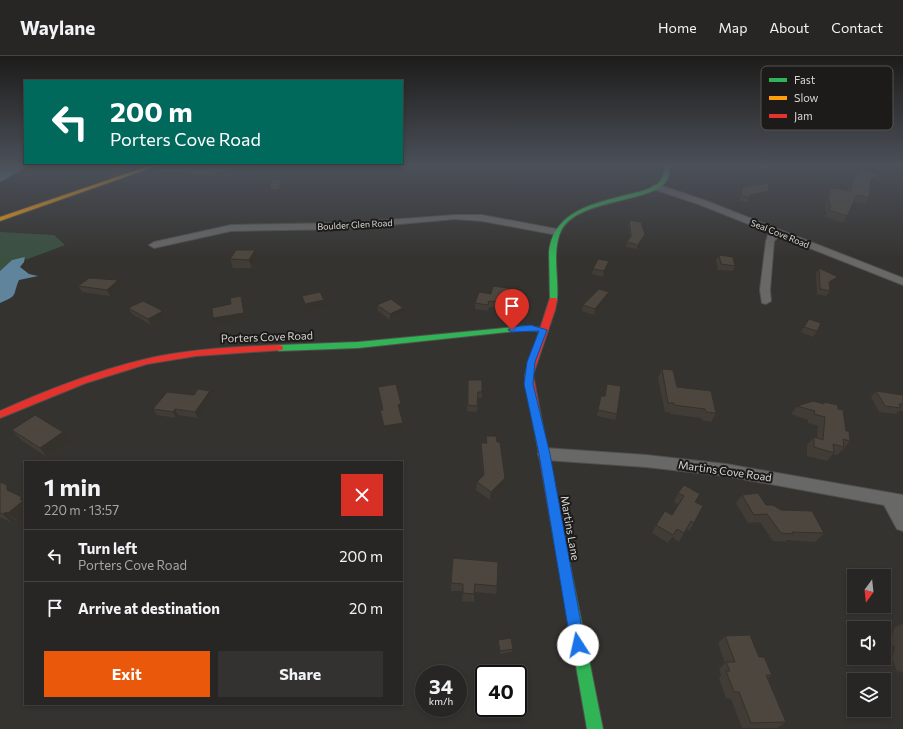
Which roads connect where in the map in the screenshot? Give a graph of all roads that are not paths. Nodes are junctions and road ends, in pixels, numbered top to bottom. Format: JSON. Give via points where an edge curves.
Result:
{"nodes":[{"id":1,"x":66,"y":196,"type":"edge"},
{"id":2,"x":628,"y":196,"type":"edge"},
{"id":3,"x":681,"y":196,"type":"edge"},
{"id":4,"x":0,"y":219,"type":"edge"},
{"id":5,"x":557,"y":232,"type":"junction"},
{"id":6,"x":777,"y":233,"type":"junction"},
{"id":7,"x":154,"y":244,"type":"dead end"},
{"id":8,"x":903,"y":282,"type":"edge"},
{"id":9,"x":766,"y":301,"type":"dead end"},
{"id":10,"x":544,"y":330,"type":"junction"},
{"id":11,"x":0,"y":415,"type":"edge"},
{"id":12,"x":545,"y":454,"type":"junction"},
{"id":13,"x":896,"y":500,"type":"edge"},
{"id":14,"x":903,"y":524,"type":"edge"},
{"id":15,"x":595,"y":729,"type":"edge"}],
"edges":[{"from":1,"to":4,"type":"street"},
{"from":2,"to":5,"type":"street","via":[[579,213],[564,223]]},
{"from":3,"to":6,"type":"street","name":"Seal Cove Road"},
{"from":5,"to":7,"type":"street","name":"Boulder Glen Road","via":[[482,218],[455,217],[346,226],[230,228]]},
{"from":5,"to":10,"type":"street","name":"Martins Lane","via":[[552,253],[554,296]]},
{"from":6,"to":8,"type":"street","name":"Seal Cove Road"},
{"from":6,"to":9,"type":"street","via":[[770,241]]},
{"from":10,"to":11,"type":"street","name":"Porters Cove Road","via":[[527,328],[354,346],[198,352],[128,367],[72,385]]},
{"from":10,"to":12,"type":"street","name":"Martins Lane","via":[[531,362],[528,379]]},
{"from":12,"to":13,"type":"street","name":"Martins Cove Road","via":[[719,469]]},
{"from":12,"to":15,"type":"street","name":"Martins Lane"},
{"from":13,"to":14,"type":"street"}]}
